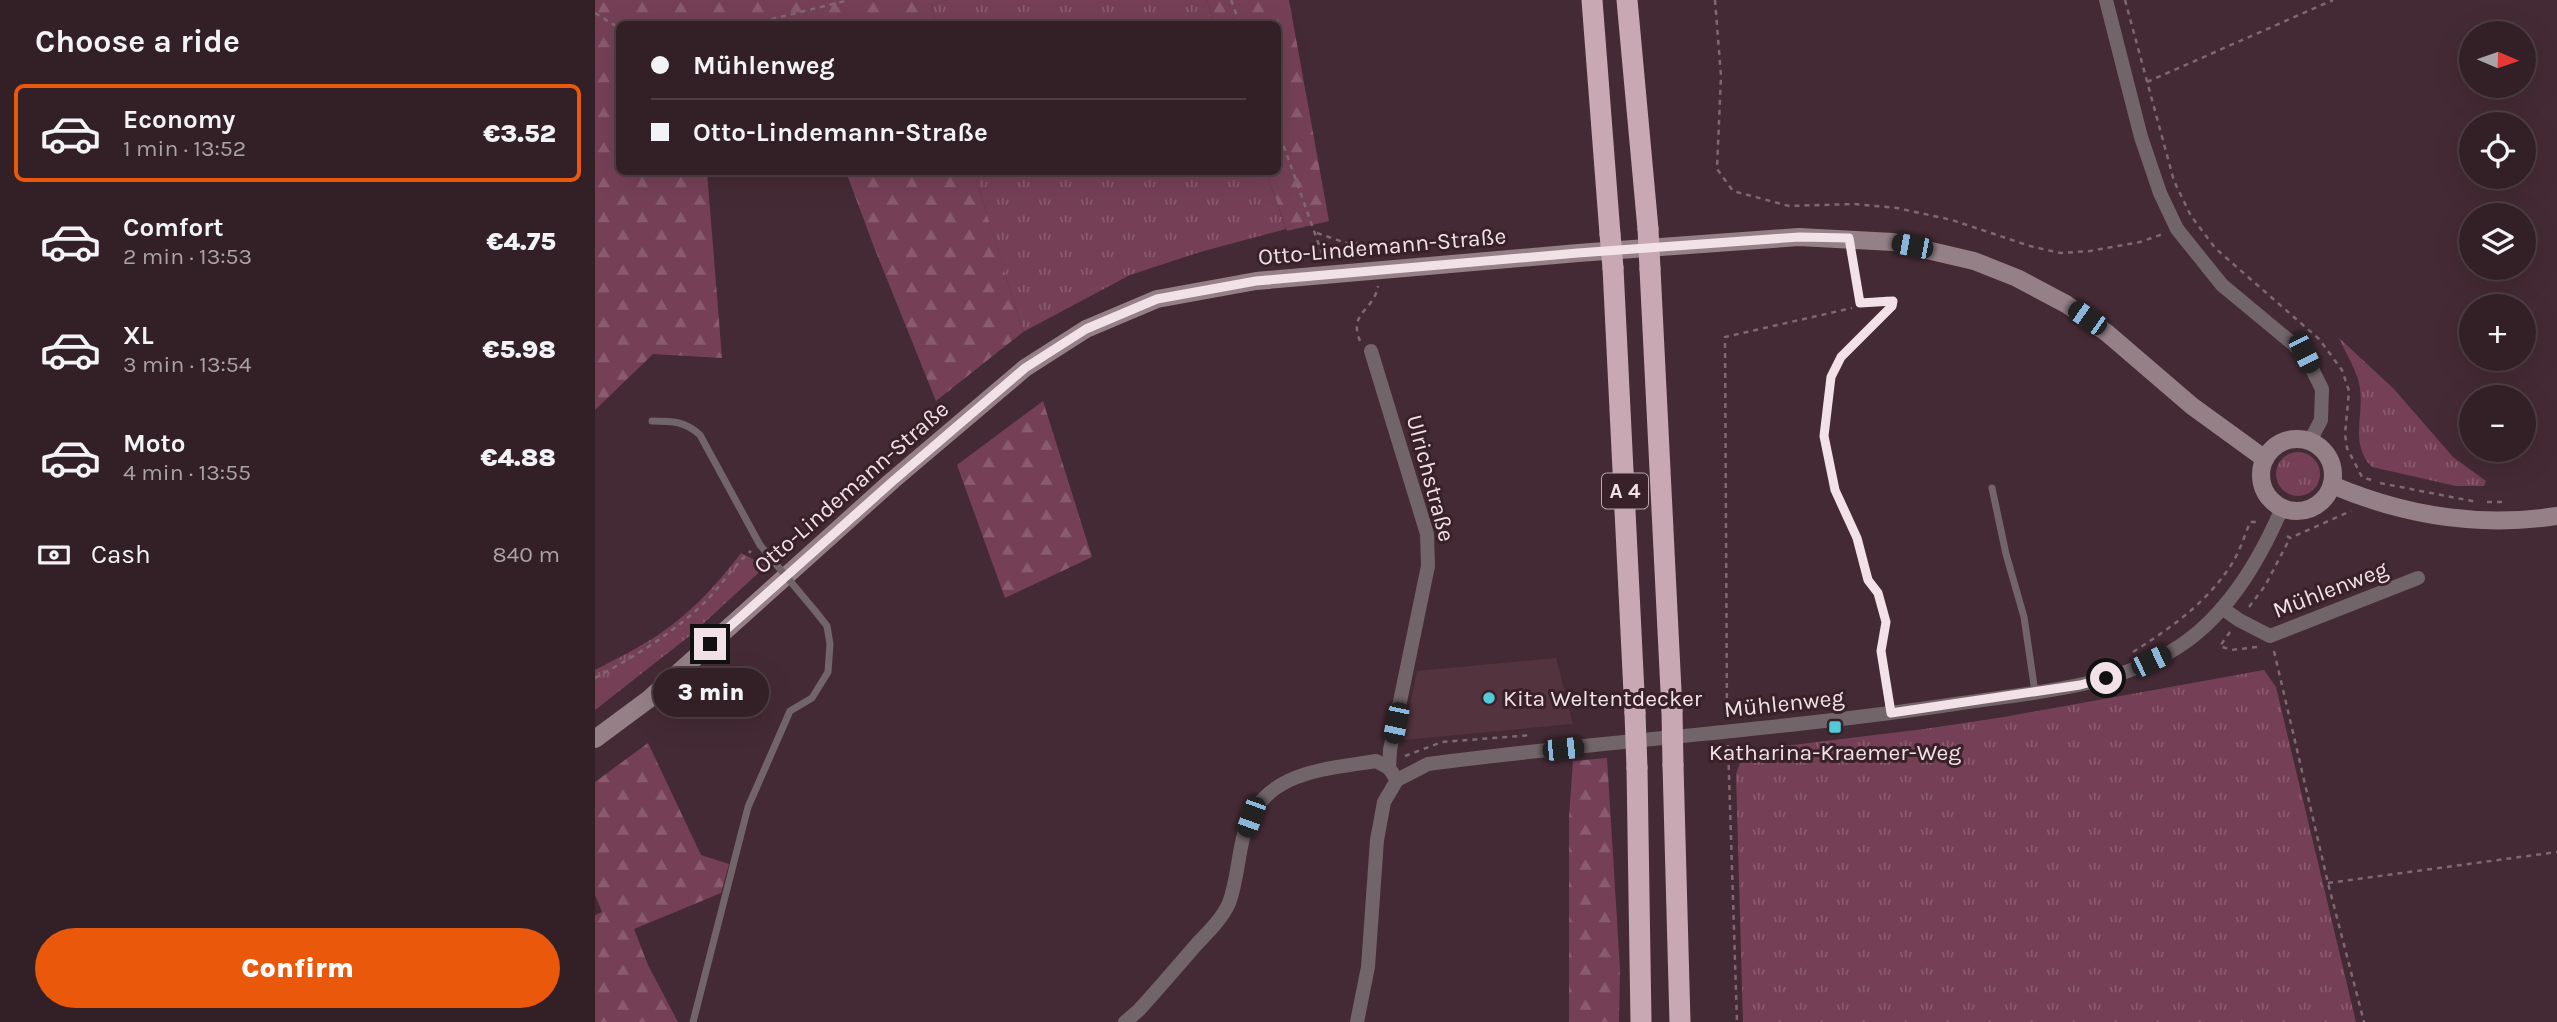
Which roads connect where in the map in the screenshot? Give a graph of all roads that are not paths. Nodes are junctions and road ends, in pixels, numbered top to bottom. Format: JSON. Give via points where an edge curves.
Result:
{"nodes":[{"id":1,"x":1592,"y":0,"type":"edge"},
{"id":2,"x":1627,"y":0,"type":"edge"},
{"id":3,"x":2106,"y":0,"type":"edge"},
{"id":4,"x":1849,"y":238,"type":"junction"},
{"id":5,"x":1371,"y":351,"type":"road end"},
{"id":6,"x":652,"y":421,"type":"dead end"},
{"id":7,"x":2310,"y":441,"type":"junction"},
{"id":8,"x":2265,"y":459,"type":"junction"},
{"id":9,"x":2332,"y":485,"type":"junction"},
{"id":10,"x":1992,"y":488,"type":"dead end"},
{"id":11,"x":2281,"y":508,"type":"junction"},
{"id":12,"x":2557,"y":516,"type":"edge"},
{"id":13,"x":2418,"y":578,"type":"dead end"},
{"id":14,"x":2222,"y":608,"type":"junction"},
{"id":15,"x":2035,"y":692,"type":"junction"},
{"id":16,"x":1891,"y":713,"type":"junction"},
{"id":17,"x":595,"y":739,"type":"edge"},
{"id":18,"x":1393,"y":774,"type":"junction"},
{"id":19,"x":692,"y":1022,"type":"edge"},
{"id":20,"x":1125,"y":1022,"type":"edge"},
{"id":21,"x":1357,"y":1022,"type":"edge"},
{"id":22,"x":1641,"y":1022,"type":"edge"},
{"id":23,"x":1680,"y":1022,"type":"edge"}],
"edges":[{"from":1,"to":22,"type":"highway","number":"A 4","bridge":true,"via":[[1613,268],[1635,713]]},
{"from":2,"to":23,"type":"highway","number":"A 4","bridge":true,"via":[[1648,229],[1672,711]]},
{"from":3,"to":7,"type":"street","via":[[2141,137],[2177,229],[2222,285],[2304,353],[2322,389],[2321,420]]},
{"from":4,"to":8,"type":"street","name":"Otto-Lindemann-Straße","via":[[1893,242],[1974,261],[2066,304],[2192,407]]},
{"from":4,"to":16,"type":"lane","via":[[1860,303],[1893,301],[1889,311],[1841,357],[1831,377],[1824,436],[1835,490],[1886,622],[1881,651]]},
{"from":4,"to":17,"type":"street","name":"Otto-Lindemann-Straße","via":[[1799,237],[1578,253],[1256,281],[1157,299],[1086,329],[1025,368],[649,699]]},
{"from":5,"to":18,"type":"street","name":"Ulrichstraße","via":[[1429,551],[1390,750]]},
{"from":6,"to":19,"type":"lane","bridge":true,"via":[[679,421],[700,435],[760,545],[827,626],[830,644],[828,672],[812,698],[790,711],[748,807]]},
{"from":7,"to":8,"type":"street","via":[[2280,443]]},
{"from":7,"to":9,"type":"street","via":[[2332,464]]},
{"from":8,"to":11,"type":"street","via":[[2261,481]]},
{"from":9,"to":11,"type":"street","via":[[2321,503],[2312,508]]},
{"from":9,"to":12,"type":"street","via":[[2400,509],[2477,522]]},
{"from":10,"to":15,"type":"lane","via":[[2024,617]]},
{"from":11,"to":14,"type":"street","name":"Mühlenweg","via":[[2257,557]]},
{"from":13,"to":14,"type":"street","name":"Mühlenweg","via":[[2270,636]]},
{"from":14,"to":15,"type":"street","name":"Mühlenweg","via":[[2171,652],[2132,670]]},
{"from":15,"to":16,"type":"street","name":"Mühlenweg"},
{"from":16,"to":18,"type":"street","name":"Mühlenweg","via":[[1428,764]]},
{"from":18,"to":20,"type":"street","via":[[1376,761],[1314,772],[1285,782],[1266,796],[1251,817],[1220,919]]},
{"from":18,"to":21,"type":"street","via":[[1377,840],[1368,967]]}]}
